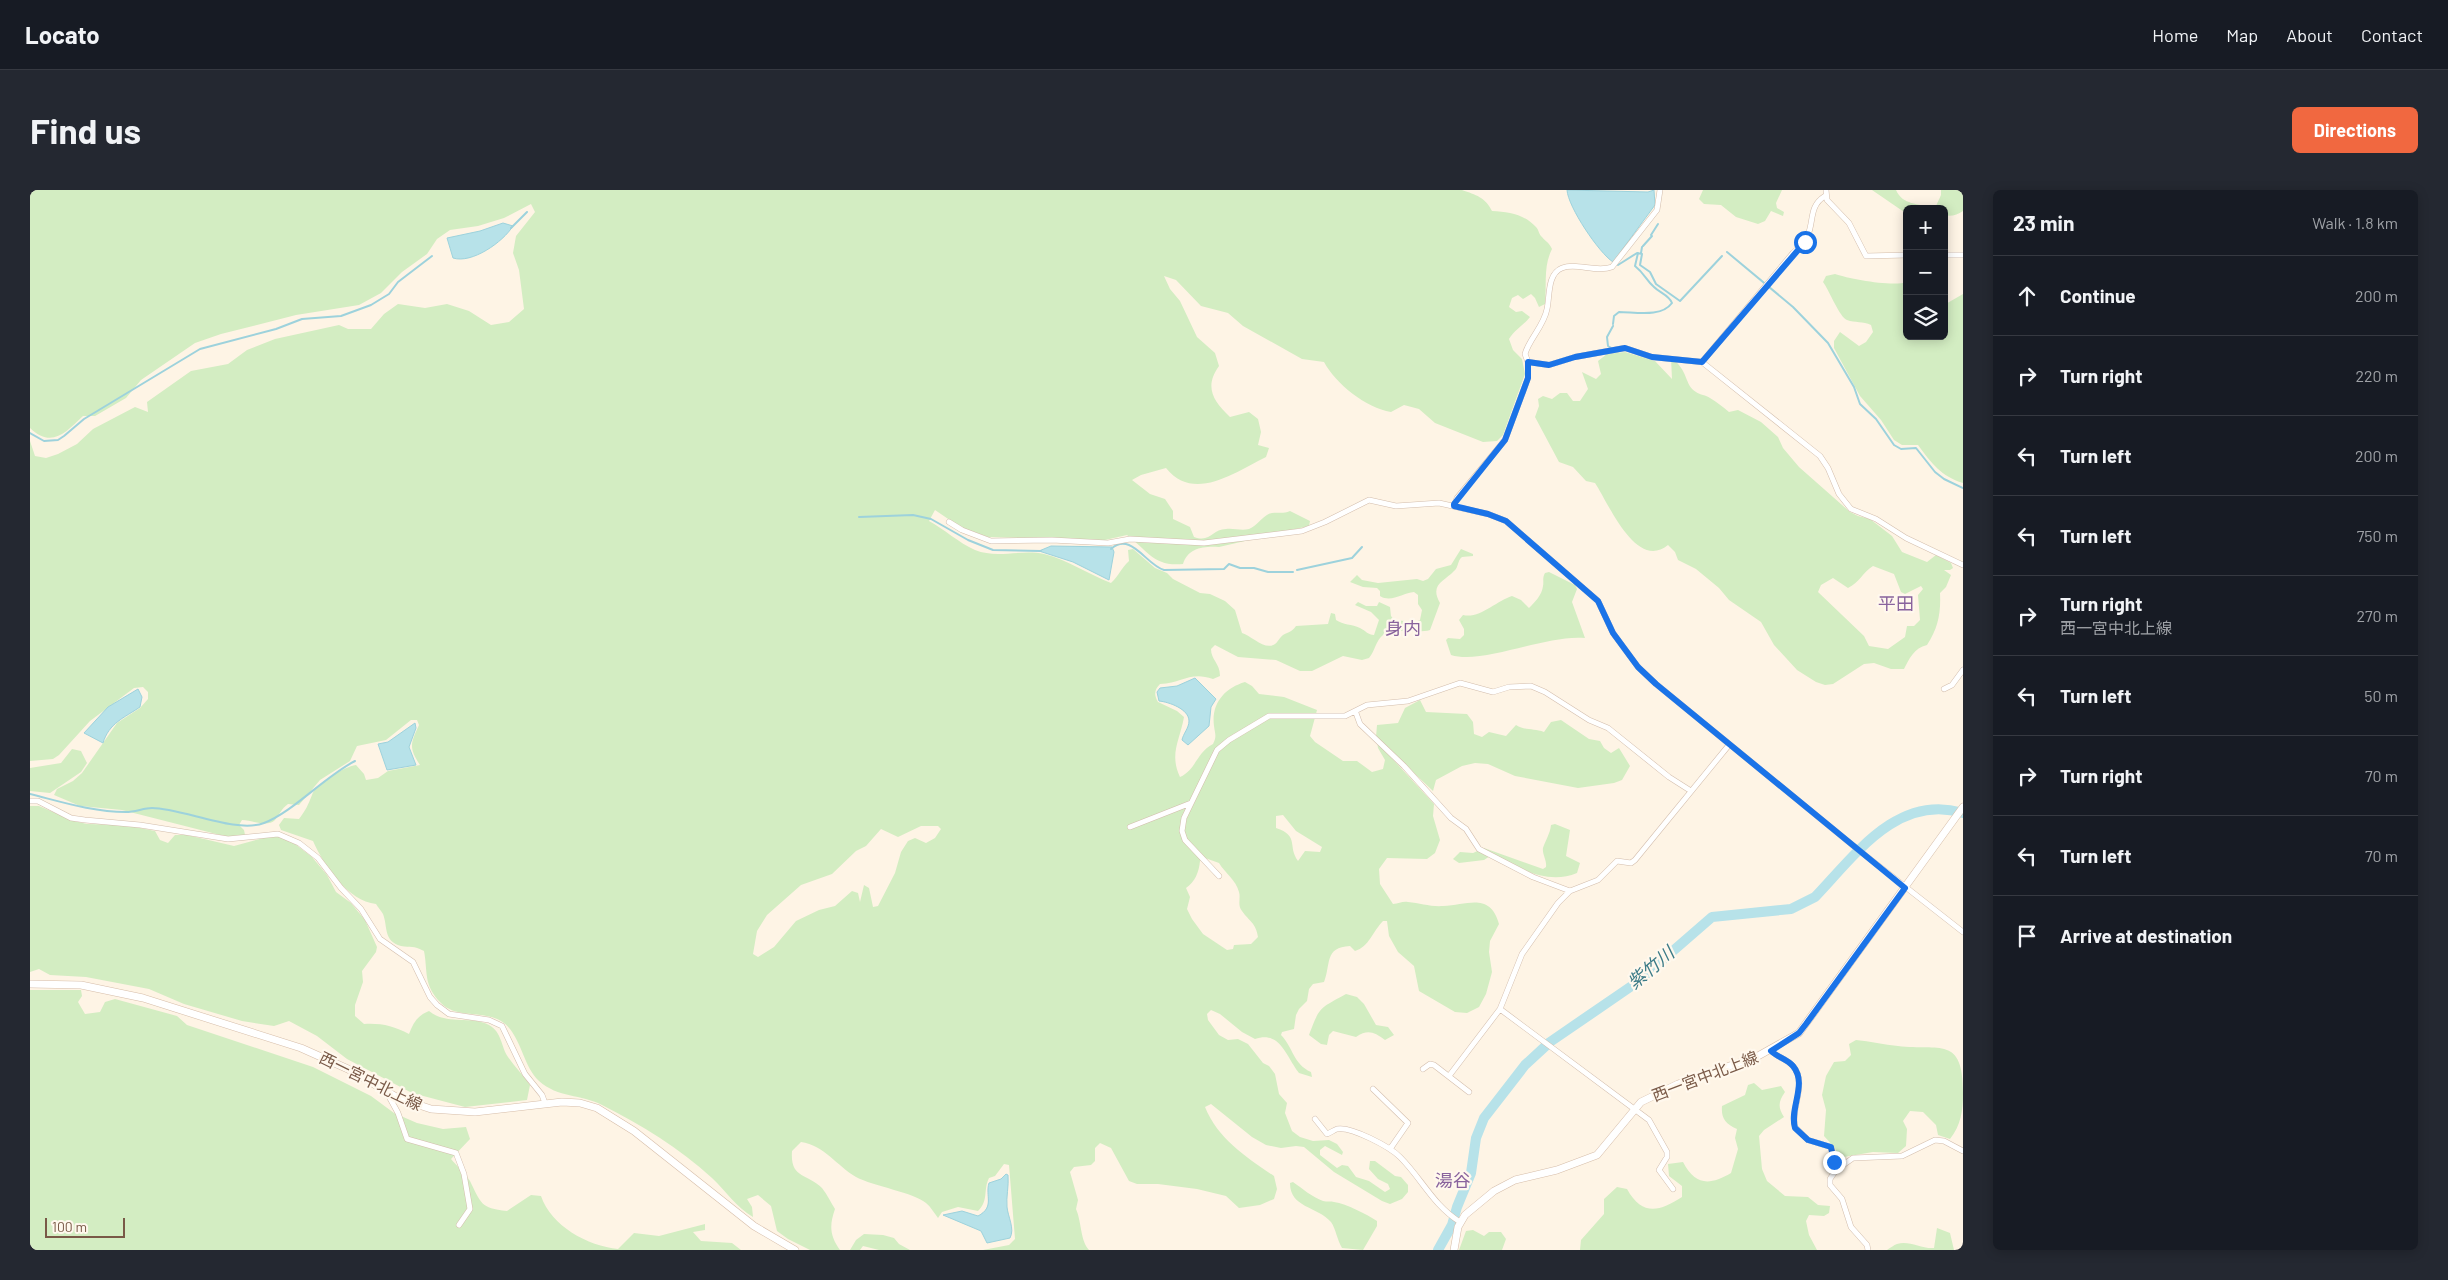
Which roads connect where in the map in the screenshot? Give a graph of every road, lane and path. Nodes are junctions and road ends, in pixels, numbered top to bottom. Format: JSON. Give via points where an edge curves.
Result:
{"nodes":[{"id":1,"x":1660,"y":190,"type":"edge"},
{"id":2,"x":1826,"y":190,"type":"edge"},
{"id":3,"x":1826,"y":196,"type":"junction"},
{"id":4,"x":1903,"y":255,"type":"edge"},
{"id":5,"x":1948,"y":255,"type":"edge"},
{"id":6,"x":1963,"y":255,"type":"edge"},
{"id":7,"x":1528,"y":362,"type":"junction"},
{"id":8,"x":1702,"y":362,"type":"junction"},
{"id":9,"x":1454,"y":506,"type":"junction"},
{"id":10,"x":948,"y":522,"type":"dead end"},
{"id":11,"x":1963,"y":565,"type":"edge"},
{"id":12,"x":1963,"y":670,"type":"edge"},
{"id":13,"x":1944,"y":689,"type":"dead end"},
{"id":14,"x":1356,"y":713,"type":"junction"},
{"id":15,"x":1729,"y":745,"type":"junction"},
{"id":16,"x":1691,"y":791,"type":"junction"},
{"id":17,"x":30,"y":801,"type":"edge"},
{"id":18,"x":1191,"y":803,"type":"junction"},
{"id":19,"x":1963,"y":808,"type":"edge"},
{"id":20,"x":1130,"y":827,"type":"dead end"},
{"id":21,"x":1219,"y":876,"type":"dead end"},
{"id":22,"x":1905,"y":888,"type":"junction"},
{"id":23,"x":1570,"y":891,"type":"junction"},
{"id":24,"x":1963,"y":932,"type":"edge"},
{"id":25,"x":30,"y":984,"type":"edge"},
{"id":26,"x":1500,"y":1009,"type":"junction"},
{"id":27,"x":1771,"y":1051,"type":"junction"},
{"id":28,"x":1423,"y":1069,"type":"dead end"},
{"id":29,"x":1449,"y":1076,"type":"junction"},
{"id":30,"x":386,"y":1090,"type":"junction"},
{"id":31,"x":1373,"y":1090,"type":"dead end"},
{"id":32,"x":1469,"y":1092,"type":"dead end"},
{"id":33,"x":545,"y":1103,"type":"junction"},
{"id":34,"x":1634,"y":1108,"type":"junction"},
{"id":35,"x":1315,"y":1119,"type":"dead end"},
{"id":36,"x":1390,"y":1149,"type":"junction"},
{"id":37,"x":1963,"y":1151,"type":"edge"},
{"id":38,"x":1836,"y":1170,"type":"junction"},
{"id":39,"x":1673,"y":1189,"type":"dead end"},
{"id":40,"x":1458,"y":1220,"type":"junction"},
{"id":41,"x":459,"y":1225,"type":"dead end"},
{"id":42,"x":795,"y":1250,"type":"edge"},
{"id":43,"x":1454,"y":1250,"type":"edge"},
{"id":44,"x":1868,"y":1250,"type":"edge"}],
"edges":[{"from":1,"to":7,"type":"street","via":[[1657,210],[1612,267],[1604,270],[1564,267],[1555,273],[1550,284],[1547,311],[1525,354]]},
{"from":2,"to":3,"type":"street"},
{"from":3,"to":4,"type":"street","via":[[1849,223],[1868,257]]},
{"from":3,"to":8,"type":"street","via":[[1813,210],[1809,234],[1801,247]]},
{"from":5,"to":6,"type":"street"},
{"from":7,"to":8,"type":"street","via":[[1549,365],[1625,348],[1652,357]]},
{"from":7,"to":9,"type":"street","via":[[1528,378],[1505,440],[1456,498]]},
{"from":8,"to":11,"type":"street","via":[[1820,456],[1838,494],[1851,510],[1876,519],[1906,538]]},
{"from":9,"to":10,"type":"street","via":[[1440,503],[1396,506],[1369,500],[1302,531],[1204,543],[1130,539],[1108,542],[991,541]]},
{"from":9,"to":15,"type":"street","via":[[1506,521],[1598,601],[1613,633],[1646,675]]},
{"from":12,"to":13,"type":"street","via":[[1952,685]]},
{"from":14,"to":16,"type":"street","via":[[1367,704],[1408,701],[1460,683],[1493,692],[1531,686],[1608,728]]},
{"from":14,"to":18,"type":"street","via":[[1318,718],[1276,715],[1261,719],[1217,750]]},
{"from":14,"to":23,"type":"street","via":[[1360,724],[1451,818],[1466,829],[1479,849],[1533,877]]},
{"from":15,"to":16,"type":"street"},
{"from":15,"to":22,"type":"street"},
{"from":16,"to":23,"type":"street","via":[[1635,860],[1617,861],[1591,884]]},
{"from":17,"to":33,"type":"street","via":[[38,801],[71,818],[228,839],[278,834],[299,843],[318,858],[361,909],[380,939],[412,962],[437,1005],[449,1014],[488,1020],[502,1026],[525,1074]]},
{"from":18,"to":20,"type":"street"},
{"from":18,"to":21,"type":"street","via":[[1182,826],[1185,840]]},
{"from":19,"to":22,"type":"main road","name":"西一宮中北上線"},
{"from":22,"to":24,"type":"street"},
{"from":22,"to":27,"type":"main road","name":"西一宮中北上線","via":[[1799,1033]]},
{"from":23,"to":26,"type":"street","via":[[1522,954]]},
{"from":25,"to":30,"type":"main road","name":"西一宮中北上線","via":[[81,985],[143,998],[300,1048]]},
{"from":26,"to":29,"type":"street"},
{"from":26,"to":34,"type":"street"},
{"from":27,"to":34,"type":"main road","name":"西一宮中北上線","via":[[1678,1084]]},
{"from":27,"to":38,"type":"street","via":[[1790,1062],[1798,1076],[1795,1128],[1808,1140],[1831,1147]]},
{"from":28,"to":29,"type":"street","via":[[1434,1065]]},
{"from":29,"to":32,"type":"street"},
{"from":30,"to":33,"type":"main road","name":"西一宮中北上線","via":[[414,1104],[453,1112],[492,1111]]},
{"from":30,"to":41,"type":"street","via":[[407,1139],[456,1153],[464,1174],[470,1209]]},
{"from":31,"to":36,"type":"street","via":[[1408,1122]]},
{"from":33,"to":42,"type":"main road","name":"西一宮中北上線","via":[[580,1103],[614,1117],[754,1226]]},
{"from":34,"to":39,"type":"street","via":[[1654,1127],[1667,1152],[1659,1170]]},
{"from":34,"to":40,"type":"main road","name":"西一宮中北上線","via":[[1597,1154],[1584,1161],[1504,1185]]},
{"from":35,"to":36,"type":"street","via":[[1327,1134],[1340,1129]]},
{"from":36,"to":40,"type":"street","via":[[1401,1158],[1432,1199]]},
{"from":37,"to":38,"type":"street","via":[[1935,1140],[1902,1156],[1853,1158]]},
{"from":38,"to":44,"type":"street","via":[[1830,1185],[1842,1199],[1854,1234],[1867,1245]]},
{"from":40,"to":43,"type":"main road","name":"西一宮中北上線"}]}
